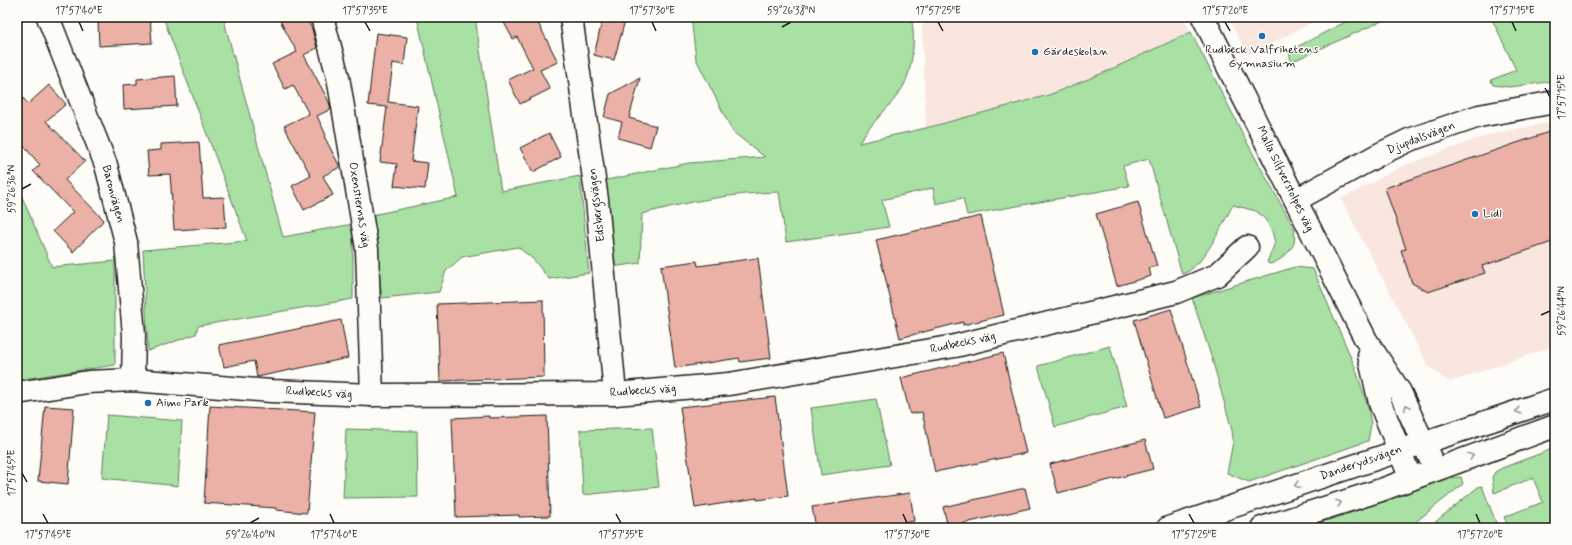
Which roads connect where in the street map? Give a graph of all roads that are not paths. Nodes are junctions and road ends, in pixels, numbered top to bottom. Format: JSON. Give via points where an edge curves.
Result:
{"nodes":[{"id":1,"x":48,"y":17,"type":"edge"},
{"id":2,"x":322,"y":17,"type":"edge"},
{"id":3,"x":571,"y":17,"type":"edge"},
{"id":4,"x":1203,"y":17,"type":"edge"},
{"id":5,"x":1555,"y":102,"type":"edge"},
{"id":6,"x":1296,"y":200,"type":"junction"},
{"id":7,"x":1247,"y":247,"type":"dead end"},
{"id":8,"x":1366,"y":340,"type":"junction"},
{"id":9,"x":134,"y":380,"type":"junction"},
{"id":10,"x":17,"y":394,"type":"edge"},
{"id":11,"x":615,"y":394,"type":"junction"},
{"id":12,"x":372,"y":395,"type":"junction"},
{"id":13,"x":1555,"y":399,"type":"edge"},
{"id":14,"x":1555,"y":426,"type":"edge"},
{"id":15,"x":1423,"y":442,"type":"junction"},
{"id":16,"x":1400,"y":450,"type":"junction"},
{"id":17,"x":1435,"y":469,"type":"junction"},
{"id":18,"x":1411,"y":479,"type":"junction"},
{"id":19,"x":1168,"y":528,"type":"edge"},
{"id":20,"x":1262,"y":528,"type":"edge"}],
"edges":[{"from":1,"to":9,"type":"street","name":"Baronvägen","via":[[106,165],[126,242],[134,335]]},
{"from":2,"to":12,"type":"street","name":"Oxenstiernas väg","via":[[338,77],[367,249]]},
{"from":3,"to":11,"type":"street","name":"Edsbergsvägen","via":[[597,200]]},
{"from":4,"to":6,"type":"street","name":"Malla Silfverstolpes väg"},
{"from":5,"to":6,"type":"street","name":"Djupdalsvägen","via":[[1479,116],[1409,140]]},
{"from":6,"to":8,"type":"street","name":"Malla Silfverstolpes väg"},
{"from":7,"to":11,"type":"street","name":"Rudbecks väg","via":[[1217,275],[1176,292],[956,346],[729,384]]},
{"from":15,"to":8,"type":"street","name":"Malla Silfverstolpes väg","one_way":true,"via":[[1400,392]]},
{"from":8,"to":16,"type":"street","name":"Malla Silfverstolpes väg","via":[[1380,403]]},
{"from":9,"to":10,"type":"street","name":"Rudbecks väg","via":[[88,382]]},
{"from":9,"to":12,"type":"street","name":"Rudbecks väg"},
{"from":11,"to":12,"type":"street","name":"Rudbecks väg"},
{"from":13,"to":15,"type":"street","name":"Danderydsvägen","one_way":true},
{"from":17,"to":14,"type":"street","one_way":true},
{"from":15,"to":16,"type":"street","name":"Danderydsvägen"},
{"from":15,"to":17,"type":"street","name":"Malla Silfverstolpes väg"},
{"from":16,"to":18,"type":"street","name":"Malla Silfverstolpes väg"},
{"from":16,"to":19,"type":"street","name":"Danderydsvägen","one_way":true},
{"from":17,"to":18,"type":"street"},
{"from":20,"to":18,"type":"street","one_way":true}]}
